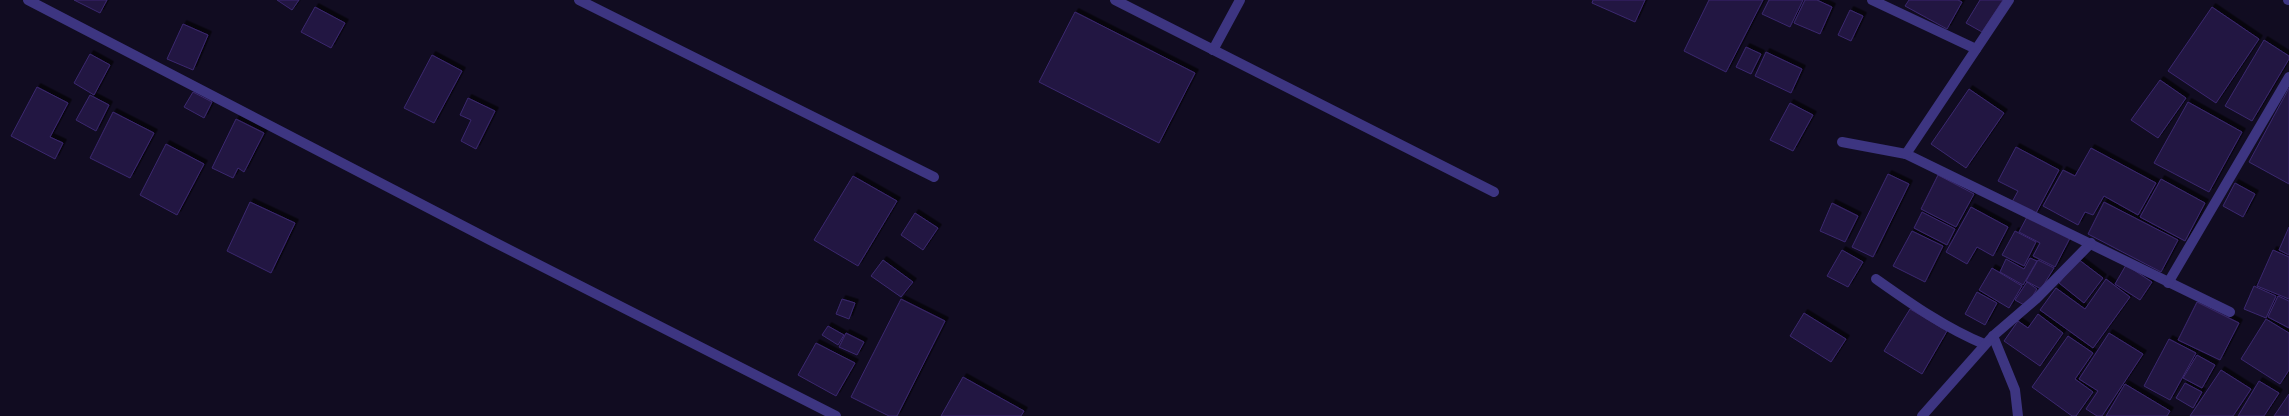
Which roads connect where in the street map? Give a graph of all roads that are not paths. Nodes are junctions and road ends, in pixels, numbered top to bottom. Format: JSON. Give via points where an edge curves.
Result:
{"nodes":[{"id":1,"x":28,"y":0,"type":"edge"},
{"id":2,"x":578,"y":0,"type":"edge"},
{"id":3,"x":1115,"y":0,"type":"edge"},
{"id":4,"x":1240,"y":0,"type":"edge"},
{"id":5,"x":1872,"y":0,"type":"edge"},
{"id":6,"x":2009,"y":0,"type":"edge"},
{"id":7,"x":1976,"y":49,"type":"junction"},
{"id":8,"x":1213,"y":50,"type":"junction"},
{"id":9,"x":2289,"y":77,"type":"edge"},
{"id":10,"x":1842,"y":142,"type":"dead end"},
{"id":11,"x":1906,"y":154,"type":"junction"},
{"id":12,"x":934,"y":177,"type":"dead end"},
{"id":13,"x":1494,"y":192,"type":"dead end"},
{"id":14,"x":2091,"y":243,"type":"junction"},
{"id":15,"x":1876,"y":279,"type":"dead end"},
{"id":16,"x":2168,"y":283,"type":"junction"},
{"id":17,"x":2230,"y":312,"type":"dead end"},
{"id":18,"x":1993,"y":336,"type":"junction"},
{"id":19,"x":1984,"y":344,"type":"junction"},
{"id":20,"x":836,"y":416,"type":"edge"},
{"id":21,"x":1922,"y":416,"type":"edge"},
{"id":22,"x":2018,"y":416,"type":"edge"}],
"edges":[{"from":1,"to":20,"type":"street"},
{"from":2,"to":12,"type":"street"},
{"from":3,"to":8,"type":"street"},
{"from":4,"to":8,"type":"street"},
{"from":5,"to":7,"type":"street"},
{"from":6,"to":7,"type":"street"},
{"from":7,"to":11,"type":"street"},
{"from":8,"to":13,"type":"street"},
{"from":9,"to":16,"type":"street"},
{"from":10,"to":11,"type":"street"},
{"from":11,"to":14,"type":"street"},
{"from":14,"to":16,"type":"street"},
{"from":14,"to":18,"type":"street","via":[[2036,299]]},
{"from":15,"to":19,"type":"street","via":[[1917,308]]},
{"from":16,"to":17,"type":"street"},
{"from":18,"to":19,"type":"street"},
{"from":18,"to":22,"type":"street","via":[[2016,390]]},
{"from":19,"to":21,"type":"street"}]}
